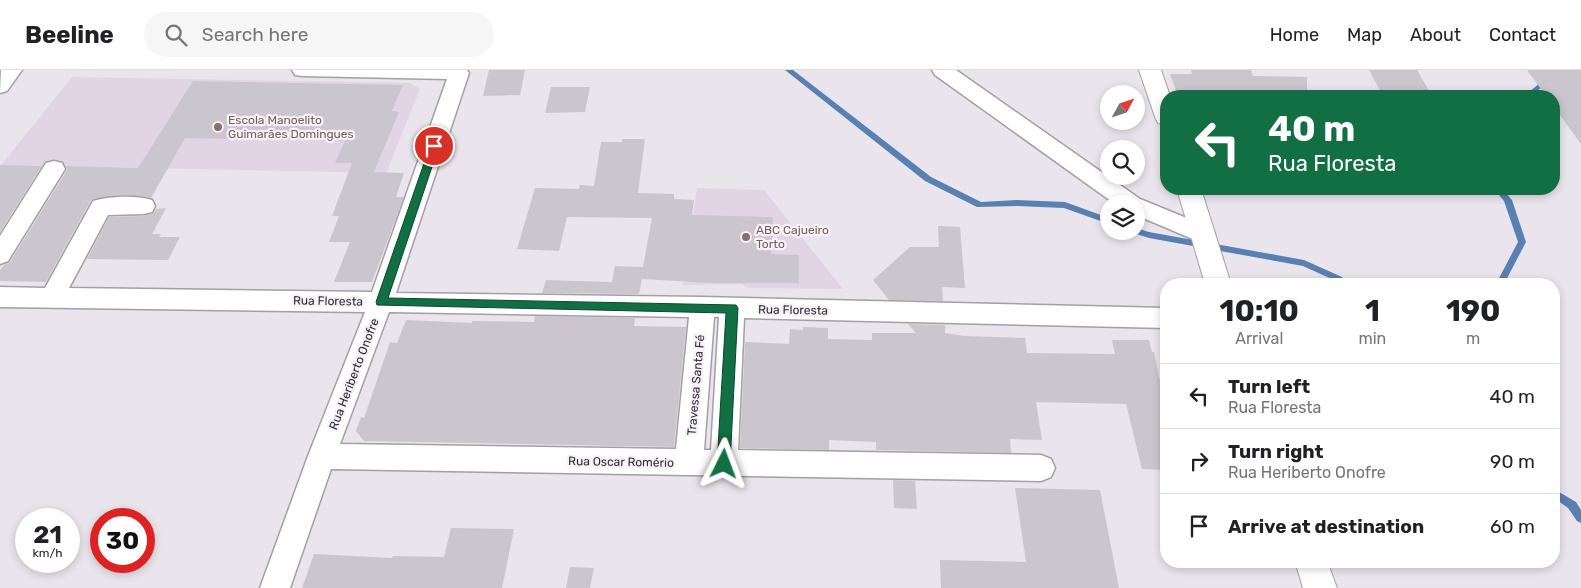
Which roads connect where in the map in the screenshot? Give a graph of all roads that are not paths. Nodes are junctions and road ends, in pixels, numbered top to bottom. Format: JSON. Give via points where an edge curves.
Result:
{"nodes":[{"id":1,"x":12,"y":70,"type":"edge"},
{"id":2,"x":302,"y":70,"type":"edge"},
{"id":3,"x":942,"y":70,"type":"edge"},
{"id":4,"x":1150,"y":70,"type":"edge"},
{"id":5,"x":0,"y":86,"type":"edge"},
{"id":6,"x":1160,"y":99,"type":"edge"},
{"id":7,"x":54,"y":169,"type":"dead end"},
{"id":8,"x":1119,"y":195,"type":"edge"},
{"id":9,"x":1191,"y":195,"type":"edge"},
{"id":10,"x":144,"y":206,"type":"dead end"},
{"id":11,"x":1145,"y":211,"type":"edge"},
{"id":12,"x":1205,"y":243,"type":"junction"},
{"id":13,"x":0,"y":255,"type":"edge"},
{"id":14,"x":1216,"y":278,"type":"edge"},
{"id":15,"x":53,"y":296,"type":"junction"},
{"id":16,"x":0,"y":297,"type":"edge"},
{"id":17,"x":381,"y":302,"type":"junction"},
{"id":18,"x":702,"y":307,"type":"junction"},
{"id":19,"x":732,"y":308,"type":"junction"},
{"id":20,"x":1160,"y":318,"type":"edge"},
{"id":21,"x":322,"y":456,"type":"junction"},
{"id":22,"x":689,"y":463,"type":"junction"},
{"id":23,"x":724,"y":464,"type":"junction"},
{"id":24,"x":1041,"y":468,"type":"dead end"},
{"id":25,"x":1313,"y":568,"type":"edge"},
{"id":26,"x":275,"y":588,"type":"edge"},
{"id":27,"x":1320,"y":588,"type":"edge"}],
"edges":[{"from":1,"to":5,"type":"street"},
{"from":2,"to":17,"type":"street","name":"Rua Heriberto Onofre","via":[[459,73]]},
{"from":3,"to":8,"type":"street"},
{"from":4,"to":6,"type":"street"},
{"from":7,"to":13,"type":"street"},
{"from":9,"to":12,"type":"street"},
{"from":10,"to":15,"type":"street","via":[[101,207]]},
{"from":11,"to":12,"type":"street"},
{"from":12,"to":14,"type":"street"},
{"from":15,"to":16,"type":"street","name":"Rua Floresta"},
{"from":15,"to":17,"type":"street","name":"Rua Floresta"},
{"from":17,"to":18,"type":"street","name":"Rua Floresta"},
{"from":17,"to":21,"type":"street","name":"Rua Heriberto Onofre"},
{"from":18,"to":19,"type":"street","name":"Rua Floresta"},
{"from":18,"to":22,"type":"street","name":"Travessa Santa Fé"},
{"from":19,"to":20,"type":"street","name":"Rua Floresta"},
{"from":19,"to":23,"type":"street"},
{"from":21,"to":22,"type":"street","name":"Rua Oscar Romério"},
{"from":21,"to":26,"type":"street","name":"Rua Heriberto Onofre"},
{"from":22,"to":23,"type":"street","name":"Rua Oscar Romério"},
{"from":23,"to":24,"type":"street","name":"Rua Oscar Romério"},
{"from":25,"to":27,"type":"street"}]}
